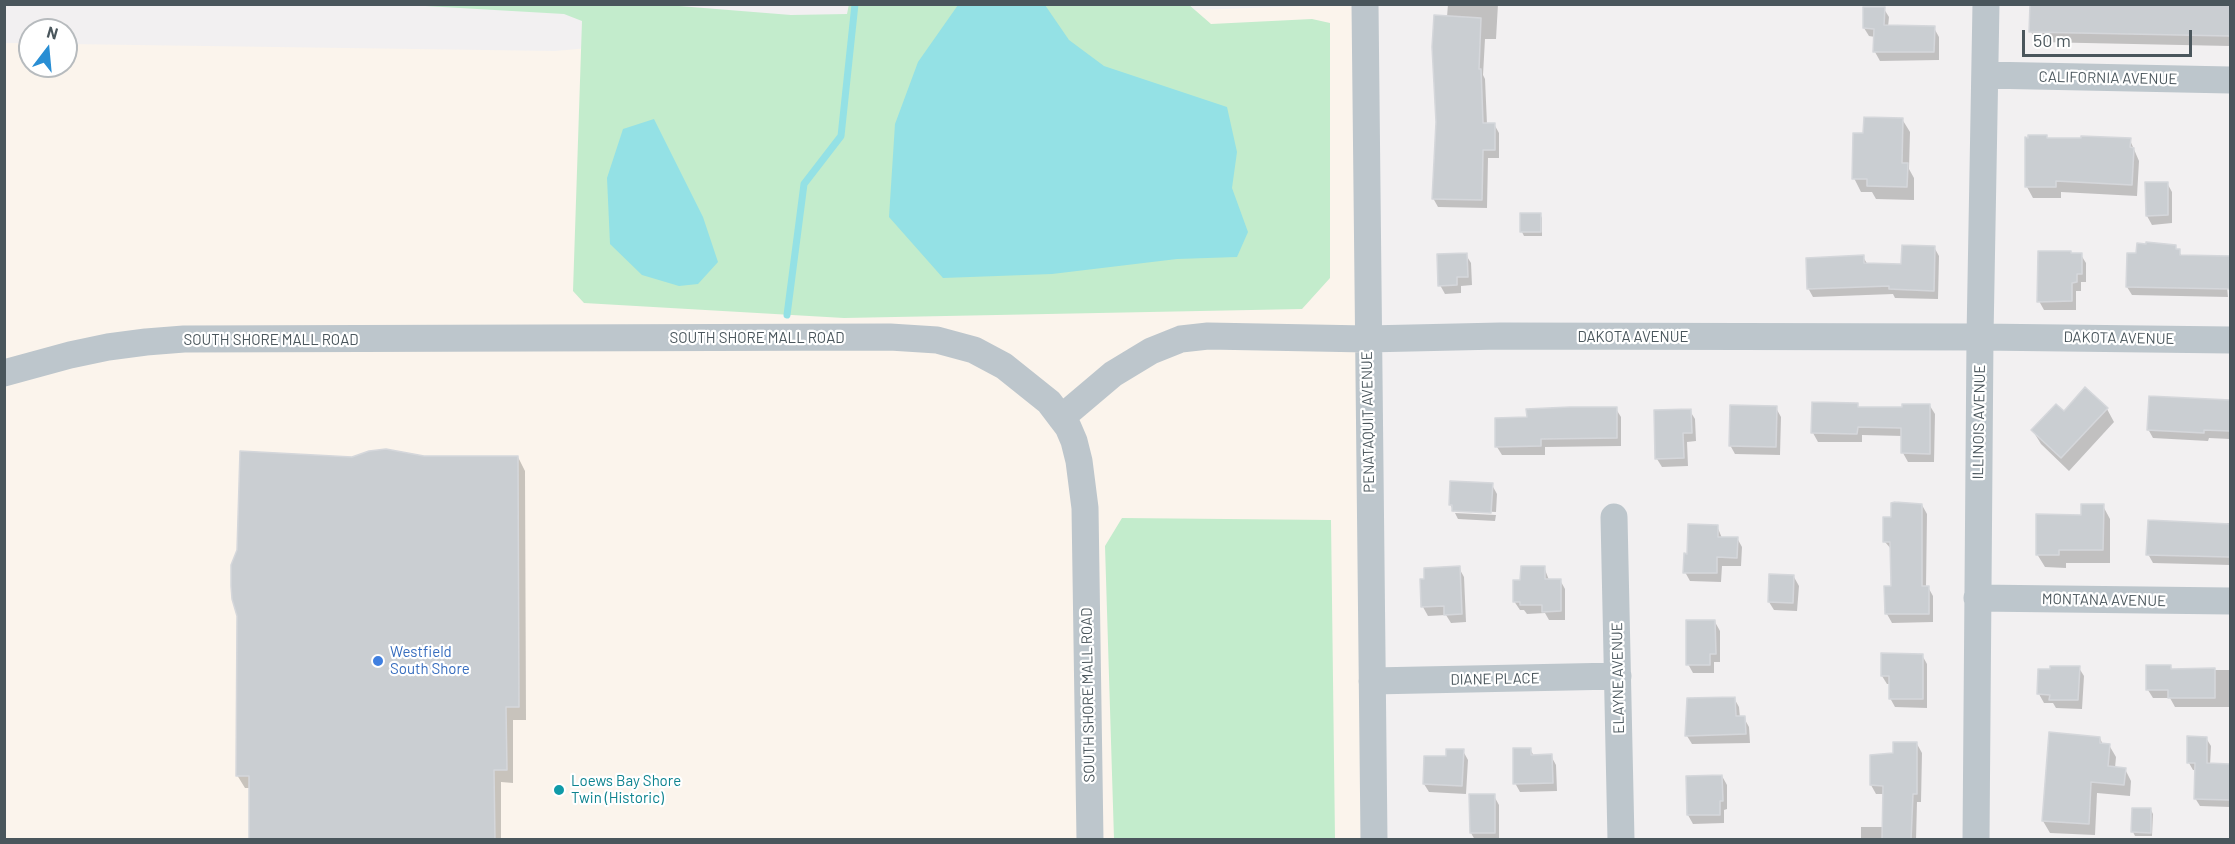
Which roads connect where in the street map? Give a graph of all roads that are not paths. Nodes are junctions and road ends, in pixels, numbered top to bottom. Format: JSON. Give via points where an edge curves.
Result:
{"nodes":[{"id":1,"x":1365,"y":4,"type":"edge"},
{"id":2,"x":1986,"y":4,"type":"edge"},
{"id":3,"x":1985,"y":75,"type":"junction"},
{"id":4,"x":2230,"y":80,"type":"edge"},
{"id":5,"x":1980,"y":337,"type":"junction"},
{"id":6,"x":1367,"y":339,"type":"junction"},
{"id":7,"x":2230,"y":340,"type":"edge"},
{"id":8,"x":4,"y":373,"type":"edge"},
{"id":9,"x":1061,"y":418,"type":"junction"},
{"id":10,"x":1614,"y":517,"type":"dead end"},
{"id":11,"x":1977,"y":598,"type":"junction"},
{"id":12,"x":2230,"y":601,"type":"edge"},
{"id":13,"x":1618,"y":676,"type":"junction"},
{"id":14,"x":1372,"y":681,"type":"junction"},
{"id":15,"x":1090,"y":840,"type":"edge"},
{"id":16,"x":1374,"y":840,"type":"edge"},
{"id":17,"x":1621,"y":840,"type":"edge"},
{"id":18,"x":1976,"y":840,"type":"edge"}],
"edges":[{"from":1,"to":6,"type":"street","name":"PENATAQUIT AVENUE"},
{"from":2,"to":3,"type":"street","name":"ILLINOIS AVENUE"},
{"from":3,"to":4,"type":"street","name":"CALIFORNIA AVENUE"},
{"from":3,"to":5,"type":"street","name":"ILLINOIS AVENUE"},
{"from":5,"to":6,"type":"street","name":"DAKOTA AVENUE"},
{"from":5,"to":7,"type":"street","name":"DAKOTA AVENUE"},
{"from":5,"to":11,"type":"street","name":"ILLINOIS AVENUE"},
{"from":6,"to":9,"type":"street","name":"DAKOTA AVENUE","via":[[1181,339],[1151,351],[1113,375]]},
{"from":6,"to":14,"type":"street","name":"PENATAQUIT AVENUE"},
{"from":8,"to":9,"type":"street","name":"SOUTH SHORE MALL ROAD","via":[[91,351],[174,340],[916,338],[956,344],[991,358],[1039,392]]},
{"from":9,"to":15,"type":"street","name":"SOUTH SHORE MALL ROAD","via":[[1074,441],[1084,495]]},
{"from":10,"to":13,"type":"street","name":"ELAYNE AVENUE"},
{"from":11,"to":12,"type":"street","name":"MONTANA AVENUE"},
{"from":11,"to":18,"type":"street","name":"ILLINOIS AVENUE"},
{"from":13,"to":14,"type":"street","name":"DIANE PLACE"},
{"from":13,"to":17,"type":"street","name":"ELAYNE AVENUE"},
{"from":14,"to":16,"type":"street","name":"PENATAQUIT AVENUE"}]}
